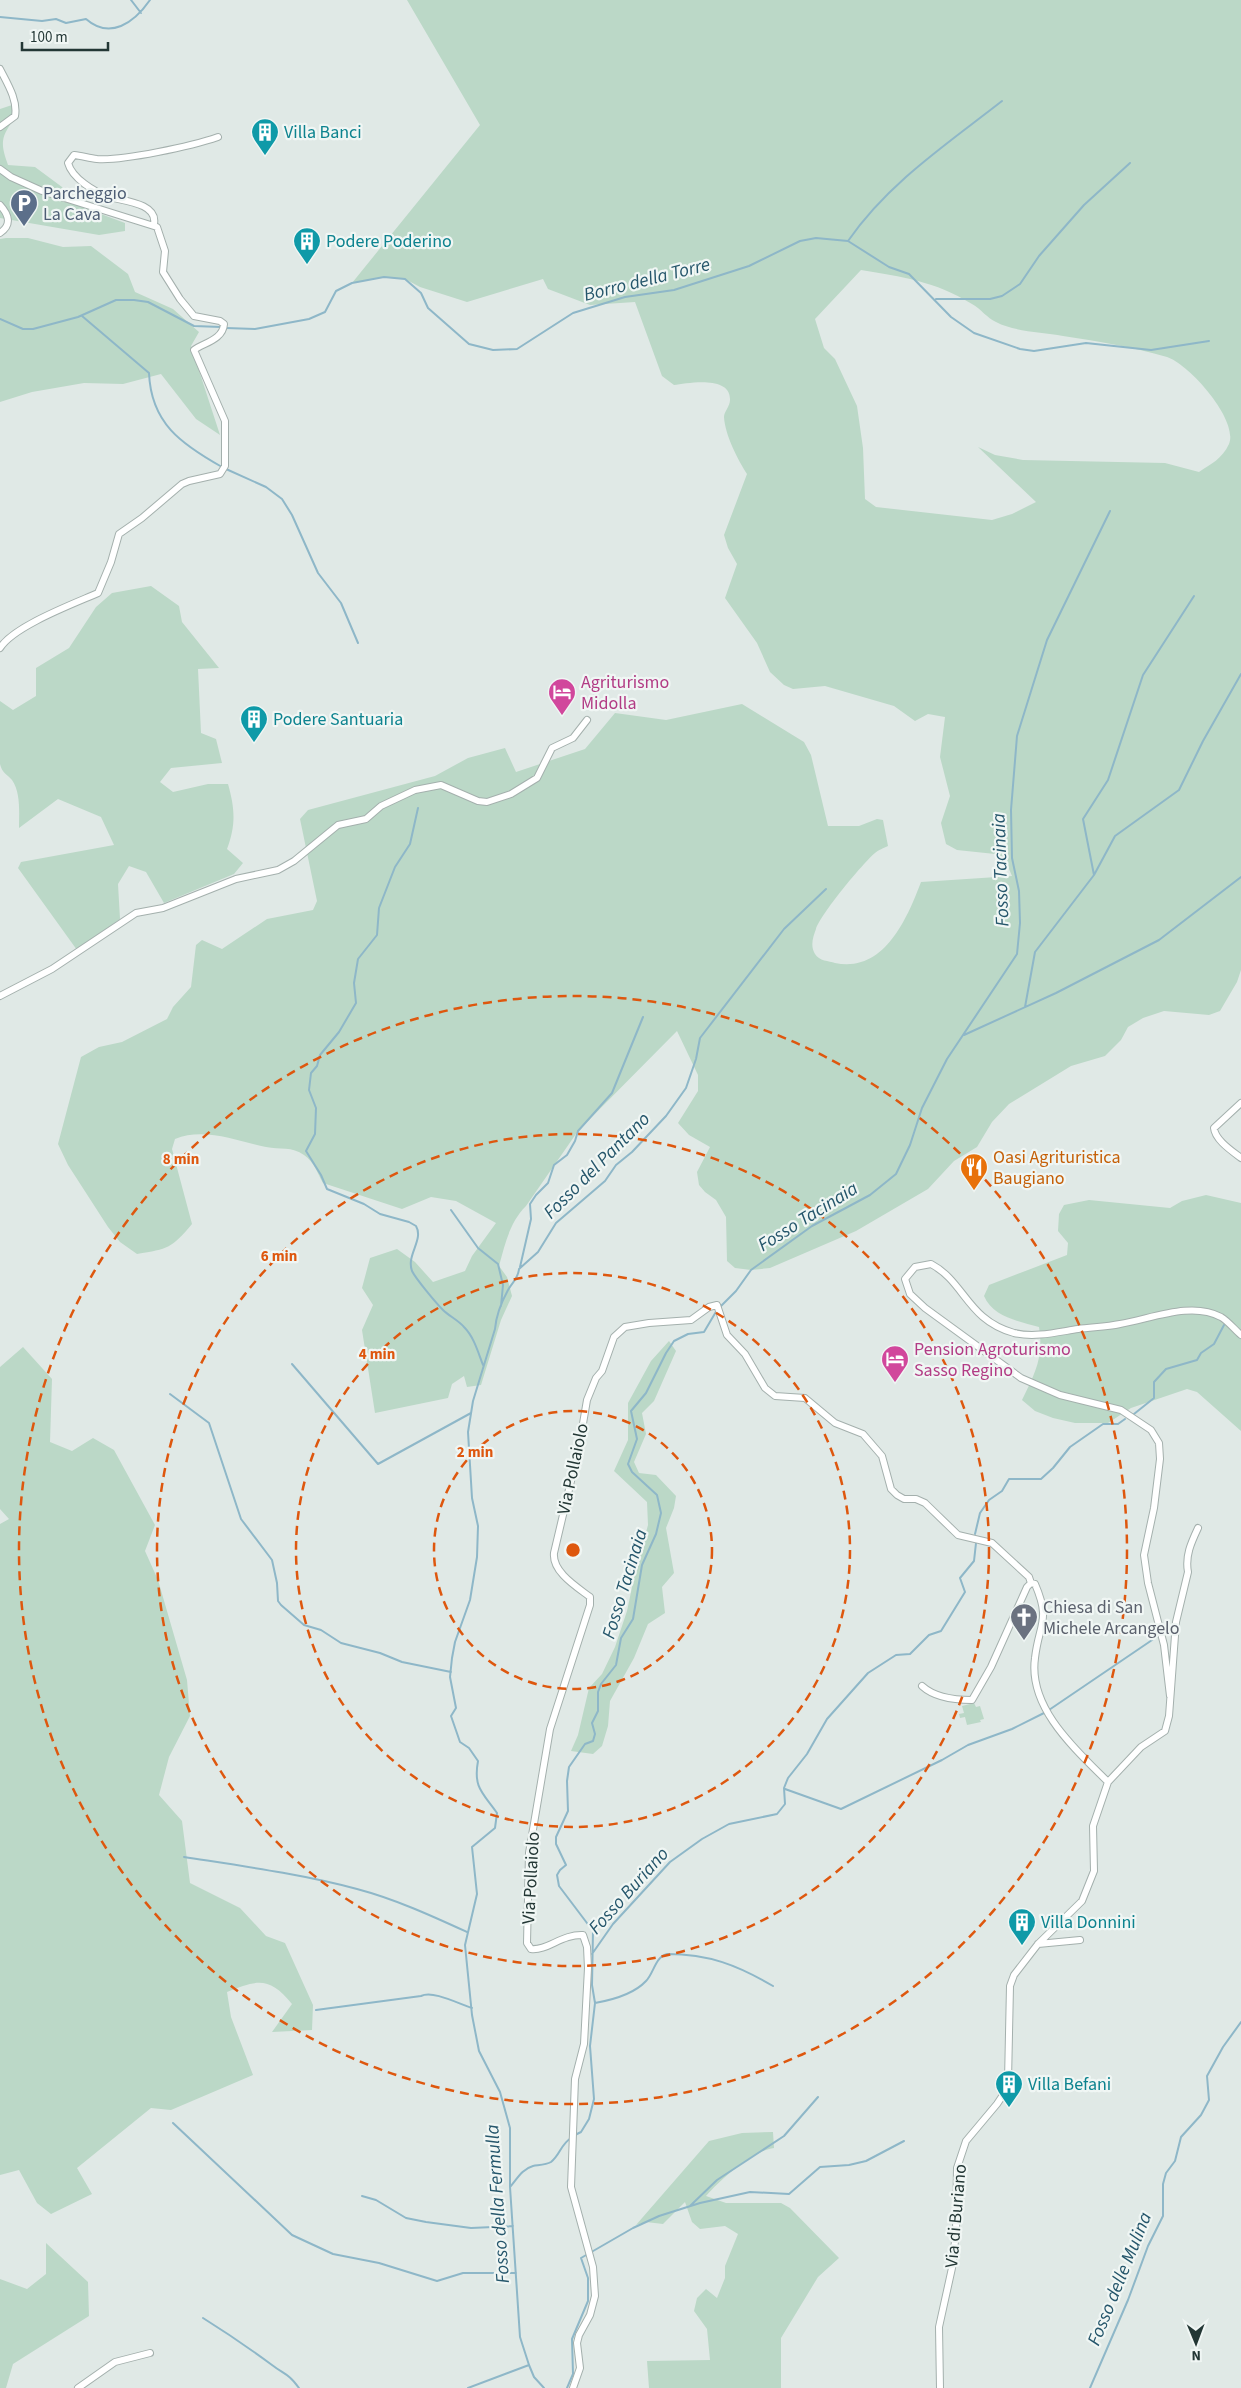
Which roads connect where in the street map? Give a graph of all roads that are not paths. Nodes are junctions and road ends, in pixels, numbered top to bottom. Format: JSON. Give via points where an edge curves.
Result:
{"nodes":[{"id":1,"x":0,"y":69,"type":"edge"},
{"id":2,"x":0,"y":127,"type":"edge"},
{"id":3,"x":218,"y":137,"type":"dead end"},
{"id":4,"x":0,"y":168,"type":"edge"},
{"id":5,"x":0,"y":206,"type":"edge"},
{"id":6,"x":154,"y":224,"type":"junction"},
{"id":7,"x":0,"y":234,"type":"edge"},
{"id":8,"x":0,"y":648,"type":"edge"},
{"id":9,"x":587,"y":720,"type":"dead end"},
{"id":10,"x":0,"y":996,"type":"edge"},
{"id":11,"x":1241,"y":1103,"type":"edge"},
{"id":12,"x":1241,"y":1158,"type":"edge"},
{"id":13,"x":1241,"y":1335,"type":"edge"},
{"id":14,"x":1198,"y":1528,"type":"dead end"},
{"id":15,"x":1031,"y":1584,"type":"junction"},
{"id":16,"x":922,"y":1686,"type":"dead end"},
{"id":17,"x":1170,"y":1696,"type":"junction"},
{"id":18,"x":1108,"y":1782,"type":"junction"},
{"id":19,"x":1080,"y":1940,"type":"dead end"},
{"id":20,"x":1038,"y":1944,"type":"junction"},
{"id":21,"x":150,"y":2353,"type":"dead end"},
{"id":22,"x":78,"y":2388,"type":"edge"},
{"id":23,"x":573,"y":2388,"type":"edge"},
{"id":24,"x":940,"y":2388,"type":"edge"}],
"edges":[{"from":1,"to":2,"type":"street","via":[[16,111]]},
{"from":3,"to":6,"type":"street","via":[[134,155],[98,159],[74,154],[70,157],[70,170],[86,184],[152,212]]},
{"from":4,"to":6,"type":"street","via":[[11,177],[42,191]]},
{"from":5,"to":7,"type":"street","via":[[9,220]]},
{"from":6,"to":8,"type":"street","via":[[165,251],[163,272],[180,300],[194,316],[224,324],[219,335],[204,346],[195,348],[194,353],[225,421],[223,471],[216,476],[182,484],[119,534],[98,593],[37,620]]},
{"from":9,"to":10,"type":"street","via":[[573,738],[552,748],[537,778],[511,794],[487,802],[441,785],[415,790],[381,806],[366,818],[338,825],[278,870],[243,877],[163,908],[136,914],[52,969]]},
{"from":11,"to":12,"type":"street","via":[[1214,1128],[1220,1139]]},
{"from":13,"to":17,"type":"street","via":[[1222,1318],[1206,1312],[1181,1312],[1118,1325],[1046,1334],[1016,1333],[983,1318],[942,1270],[930,1264],[915,1267],[905,1280],[910,1294],[925,1308],[1021,1378],[1060,1394],[1121,1410],[1151,1430],[1158,1443],[1160,1459],[1144,1555],[1164,1645]]},
{"from":14,"to":17,"type":"street","via":[[1189,1548],[1188,1572],[1176,1622]]},
{"from":15,"to":16,"type":"street","via":[[972,1700],[949,1698]]},
{"from":15,"to":18,"type":"street","via":[[1035,1584],[1042,1600],[1044,1618],[1034,1658],[1034,1679],[1054,1721],[1071,1745]]},
{"from":15,"to":23,"type":"street","name":"Via Pollaiolo","via":[[1029,1577],[992,1542],[958,1535],[925,1503],[897,1495],[891,1489],[882,1456],[863,1434],[835,1423],[805,1398],[775,1396],[765,1388],[745,1354],[727,1335],[719,1307],[709,1307],[691,1320],[625,1327],[614,1337],[587,1400],[553,1559],[590,1597],[590,1605],[550,1729],[528,1877],[527,1943],[531,1948],[541,1948],[571,1934],[583,1935],[588,1968],[584,2044],[575,2079],[571,2187],[592,2267],[594,2296],[590,2315],[577,2343],[580,2368]]},
{"from":17,"to":18,"type":"street","name":"Via di Buriano","via":[[1165,1731],[1141,1748]]},
{"from":18,"to":20,"type":"street","name":"Via di Buriano","via":[[1093,1826],[1095,1859],[1089,1886],[1077,1906]]},
{"from":19,"to":20,"type":"street"},
{"from":20,"to":24,"type":"street","name":"Via di Buriano","via":[[1014,1975],[1010,1986],[1005,2092],[970,2133],[957,2168],[952,2268],[939,2327]]},
{"from":21,"to":22,"type":"street","via":[[116,2362]]}]}
